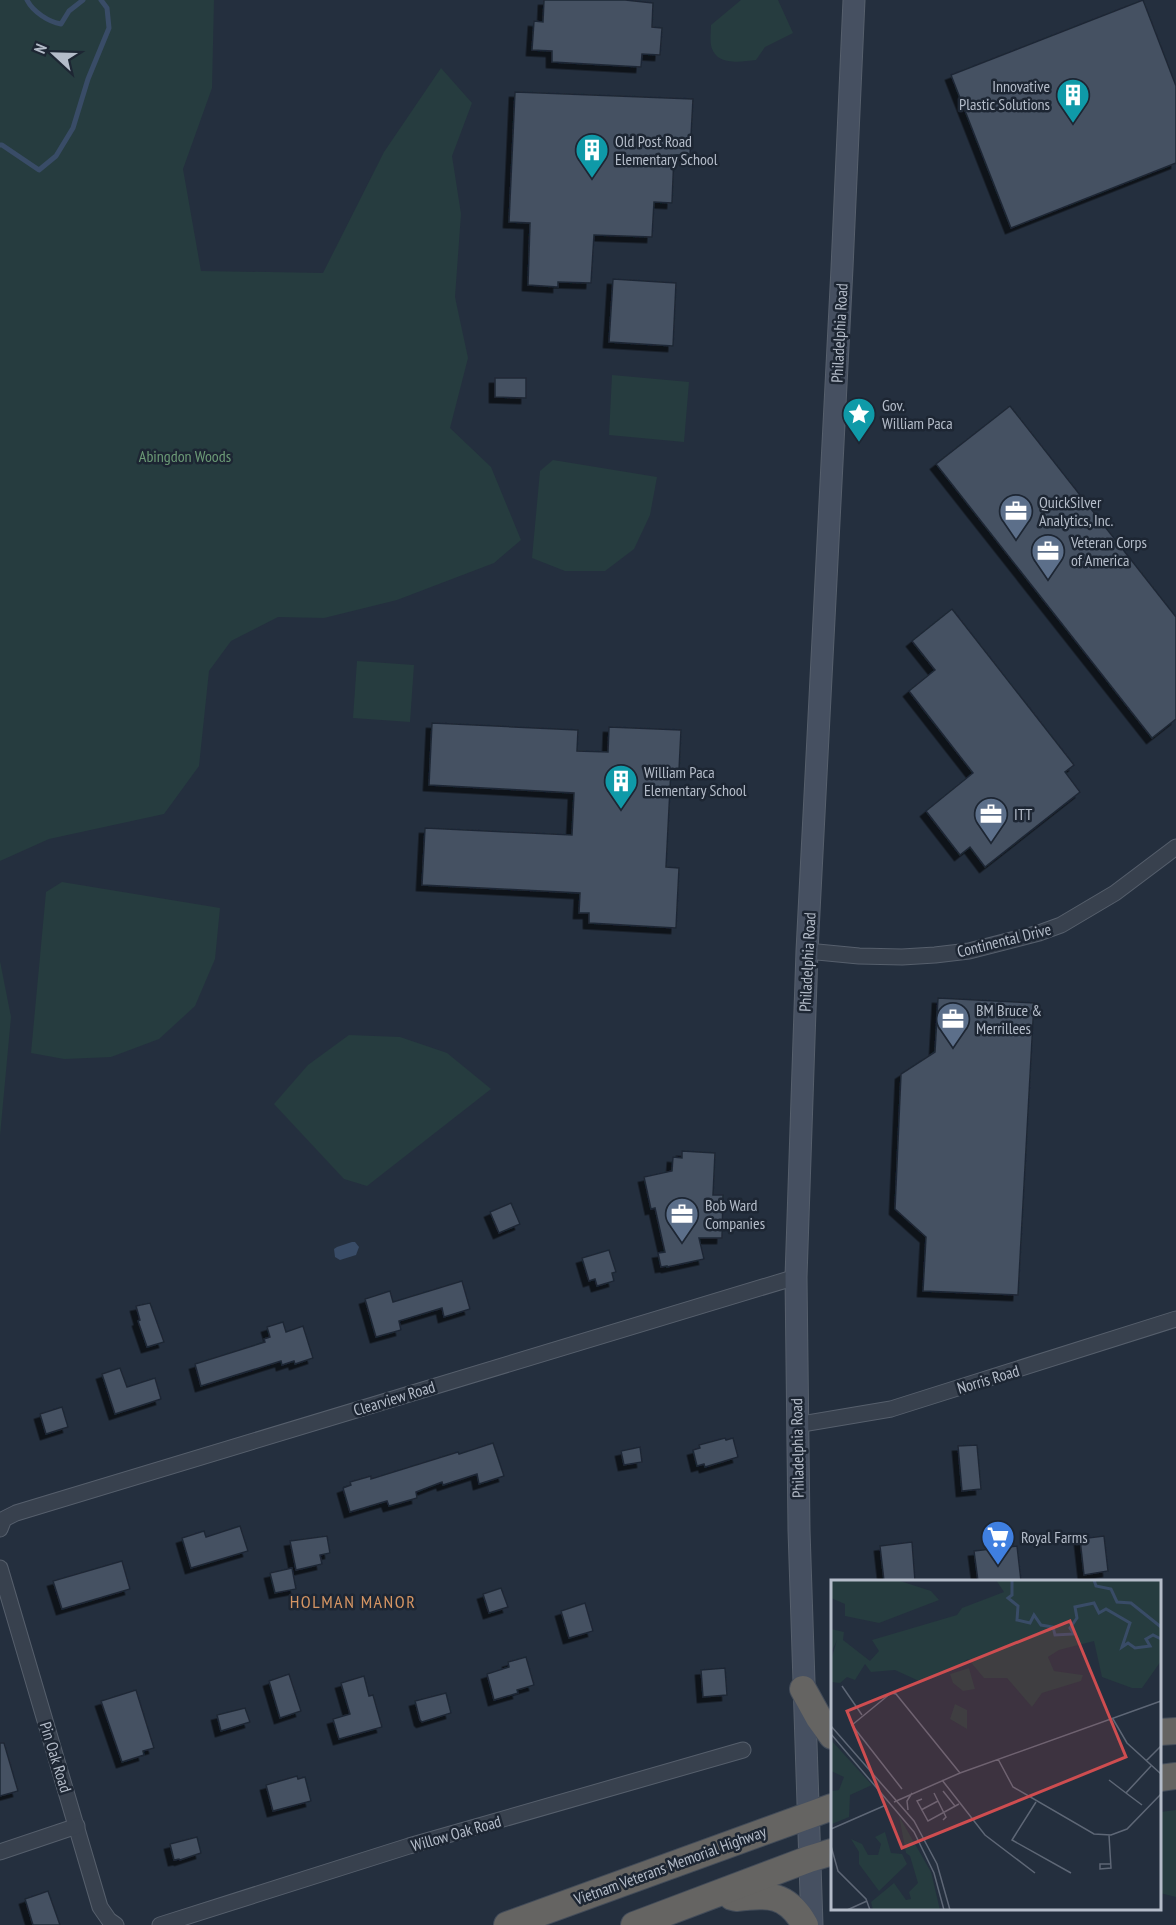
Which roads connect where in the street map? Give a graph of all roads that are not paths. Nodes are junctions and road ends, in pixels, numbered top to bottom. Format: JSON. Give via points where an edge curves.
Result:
{"nodes":[{"id":1,"x":854,"y":0,"type":"edge"},
{"id":2,"x":1176,"y":847,"type":"edge"},
{"id":3,"x":807,"y":951,"type":"junction"},
{"id":4,"x":796,"y":1277,"type":"junction"},
{"id":5,"x":1176,"y":1319,"type":"edge"},
{"id":6,"x":796,"y":1425,"type":"junction"},
{"id":7,"x":0,"y":1529,"type":"edge"},
{"id":8,"x":0,"y":1568,"type":"edge"},
{"id":9,"x":803,"y":1689,"type":"junction"},
{"id":10,"x":1176,"y":1731,"type":"edge"},
{"id":11,"x":1161,"y":1732,"type":"edge"},
{"id":12,"x":831,"y":1735,"type":"edge"},
{"id":13,"x":744,"y":1750,"type":"dead end"},
{"id":14,"x":1176,"y":1776,"type":"edge"},
{"id":15,"x":1161,"y":1778,"type":"edge"},
{"id":16,"x":831,"y":1807,"type":"edge"},
{"id":17,"x":808,"y":1815,"type":"junction"},
{"id":18,"x":77,"y":1826,"type":"junction"},
{"id":19,"x":0,"y":1852,"type":"edge"},
{"id":20,"x":821,"y":1855,"type":"edge"},
{"id":21,"x":720,"y":1893,"type":"junction"},
{"id":22,"x":165,"y":1923,"type":"edge"},
{"id":23,"x":116,"y":1925,"type":"edge"},
{"id":24,"x":507,"y":1925,"type":"edge"},
{"id":25,"x":634,"y":1925,"type":"edge"},
{"id":26,"x":805,"y":1925,"type":"edge"},
{"id":27,"x":812,"y":1925,"type":"edge"}],
"edges":[{"from":1,"to":3,"type":"main road","name":"Philadelphia Road"},
{"from":2,"to":3,"type":"street","name":"Continental Drive","via":[[1115,893],[1061,925],[1039,933],[969,951],[935,955],[859,956]]},
{"from":3,"to":4,"type":"main road","name":"Philadelphia Road"},
{"from":4,"to":6,"type":"main road","name":"Philadelphia Road"},
{"from":4,"to":7,"type":"street","name":"Clearview Road","via":[[16,1513],[4,1519]]},
{"from":5,"to":6,"type":"street","name":"Norris Road","via":[[891,1409]]},
{"from":6,"to":9,"type":"main road","name":"Philadelphia Road"},
{"from":8,"to":18,"type":"street","name":"Pin Oak Road"},
{"from":9,"to":12,"type":"highway"},
{"from":9,"to":17,"type":"main road","name":"Philadelphia Road"},
{"from":10,"to":11,"type":"highway"},
{"from":13,"to":22,"type":"street","name":"Willow Oak Road","via":[[419,1843]]},
{"from":14,"to":15,"type":"highway"},
{"from":16,"to":17,"type":"highway","name":"Vietnam Veterans Memorial Highway"},
{"from":17,"to":20,"type":"main road","name":"Philadelphia Road"},
{"from":17,"to":24,"type":"highway","name":"Vietnam Veterans Memorial Highway"},
{"from":18,"to":19,"type":"street"},
{"from":18,"to":23,"type":"street","name":"Pin Oak Road","via":[[100,1907]]},
{"from":20,"to":21,"type":"highway"},
{"from":20,"to":27,"type":"main road","name":"Philadelphia Road"},
{"from":21,"to":25,"type":"highway"},
{"from":21,"to":26,"type":"highway","via":[[736,1899],[763,1894],[775,1897],[788,1905]]}]}
